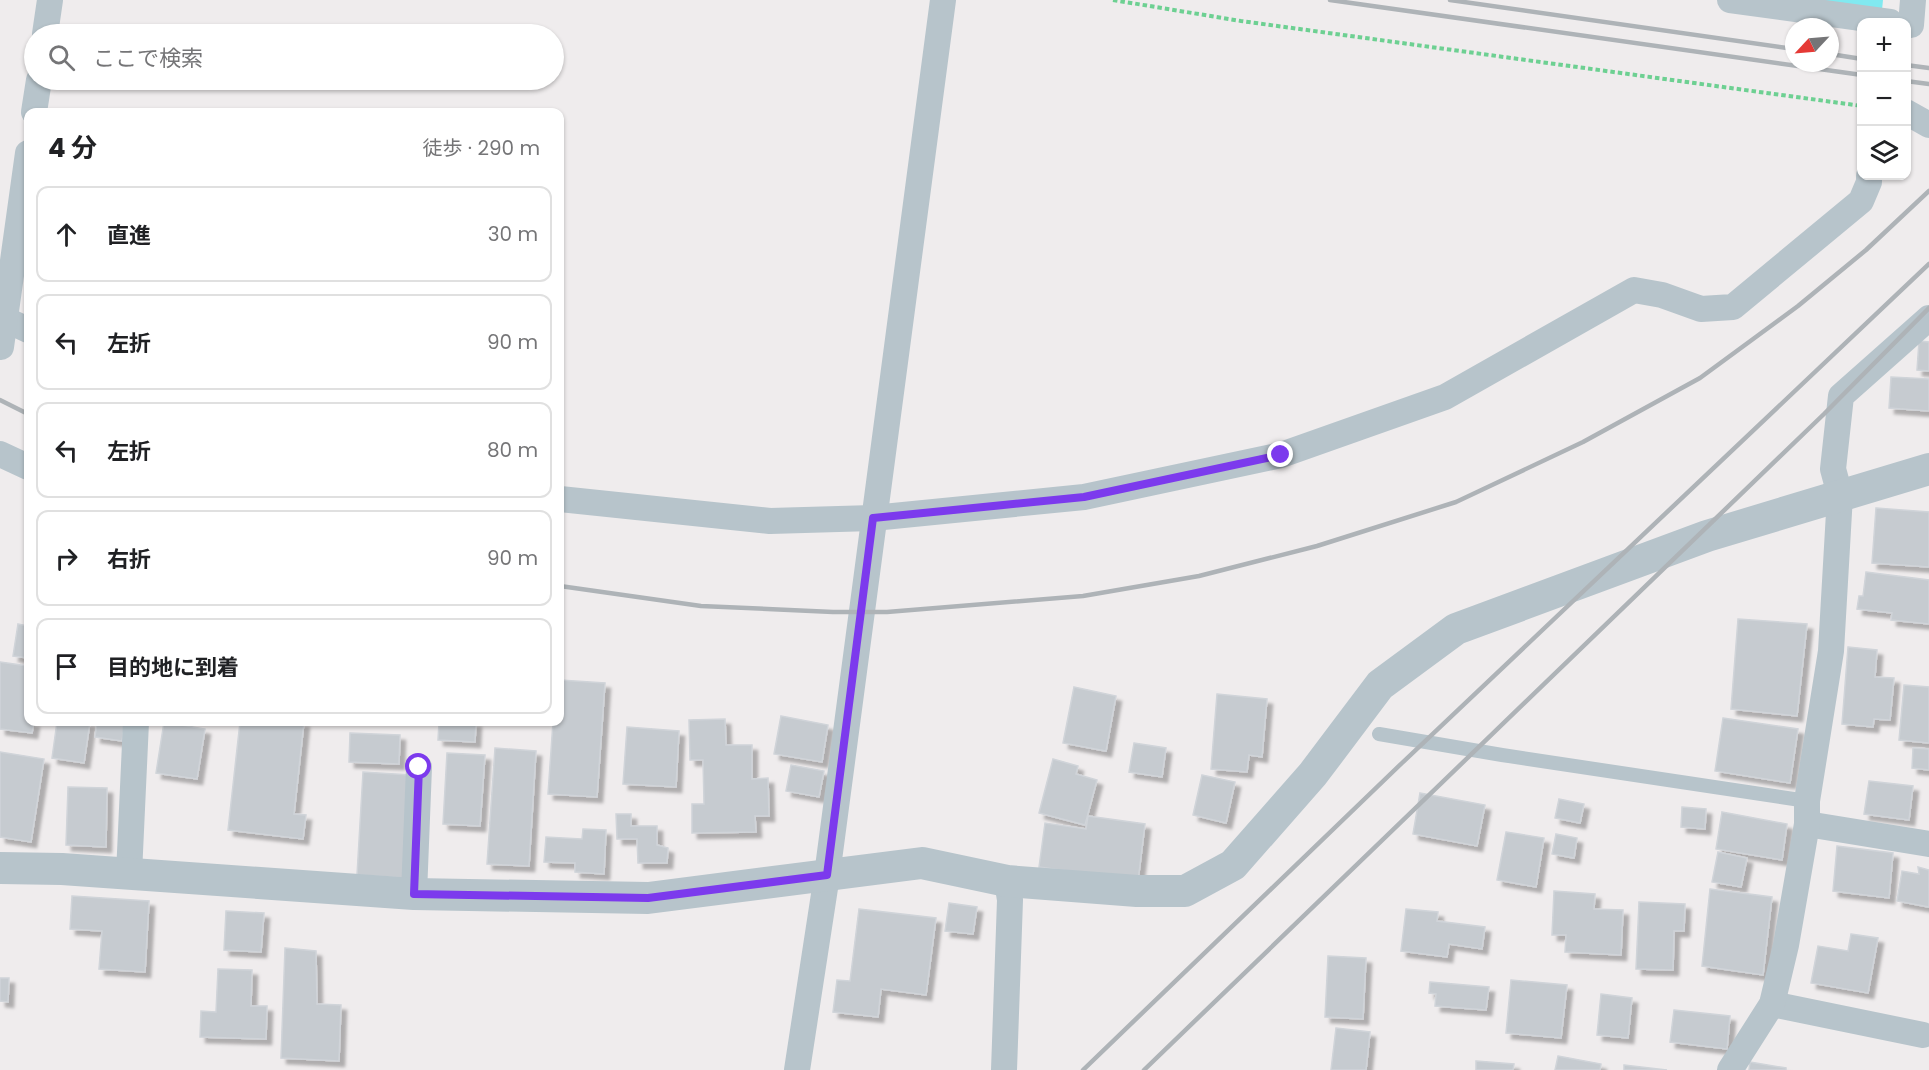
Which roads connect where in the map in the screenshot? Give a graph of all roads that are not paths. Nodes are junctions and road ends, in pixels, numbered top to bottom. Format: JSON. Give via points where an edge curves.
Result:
{"nodes":[{"id":1,"x":50,"y":0,"type":"edge"},
{"id":2,"x":943,"y":0,"type":"edge"},
{"id":3,"x":1730,"y":0,"type":"edge"},
{"id":4,"x":1913,"y":0,"type":"edge"},
{"id":5,"x":1864,"y":18,"type":"edge"},
{"id":6,"x":1910,"y":18,"type":"edge"},
{"id":7,"x":46,"y":24,"type":"edge"},
{"id":8,"x":37,"y":90,"type":"edge"},
{"id":9,"x":35,"y":108,"type":"edge"},
{"id":10,"x":1911,"y":115,"type":"edge"},
{"id":11,"x":1929,"y":126,"type":"edge"},
{"id":12,"x":24,"y":178,"type":"edge"},
{"id":13,"x":1869,"y":180,"type":"edge"},
{"id":14,"x":2,"y":318,"type":"edge"},
{"id":15,"x":1929,"y":318,"type":"edge"},
{"id":16,"x":24,"y":328,"type":"edge"},
{"id":17,"x":1,"y":347,"type":"edge"},
{"id":18,"x":0,"y":454,"type":"edge"},
{"id":19,"x":24,"y":465,"type":"edge"},
{"id":20,"x":1929,"y":469,"type":"edge"},
{"id":21,"x":1840,"y":495,"type":"junction"},
{"id":22,"x":564,"y":499,"type":"edge"},
{"id":23,"x":873,"y":518,"type":"junction"},
{"id":24,"x":136,"y":726,"type":"edge"},
{"id":25,"x":1380,"y":734,"type":"dead end"},
{"id":26,"x":419,"y":767,"type":"dead end"},
{"id":27,"x":1807,"y":813,"type":"junction"},
{"id":28,"x":1929,"y":843,"type":"edge"},
{"id":29,"x":0,"y":868,"type":"edge"},
{"id":30,"x":129,"y":874,"type":"junction"},
{"id":31,"x":827,"y":875,"type":"junction"},
{"id":32,"x":1007,"y":881,"type":"junction"},
{"id":33,"x":414,"y":894,"type":"junction"},
{"id":34,"x":1772,"y":1004,"type":"junction"},
{"id":35,"x":1923,"y":1035,"type":"dead end"},
{"id":36,"x":797,"y":1070,"type":"edge"},
{"id":37,"x":1004,"y":1070,"type":"edge"},
{"id":38,"x":1730,"y":1070,"type":"edge"}],
"edges":[{"from":1,"to":7,"type":"street"},
{"from":2,"to":23,"type":"street"},
{"from":3,"to":5,"type":"street"},
{"from":4,"to":6,"type":"street"},
{"from":8,"to":9,"type":"street"},
{"from":10,"to":11,"type":"street"},
{"from":12,"to":14,"type":"street"},
{"from":13,"to":23,"type":"street","via":[[1861,201],[1733,307],[1701,309],[1634,290],[1445,397],[1281,455],[1084,497]]},
{"from":14,"to":16,"type":"street"},
{"from":14,"to":17,"type":"street"},
{"from":15,"to":21,"type":"street","via":[[1841,396],[1833,469]]},
{"from":18,"to":19,"type":"street"},
{"from":20,"to":21,"type":"street"},
{"from":21,"to":27,"type":"street","via":[[1831,651]]},
{"from":21,"to":32,"type":"street","via":[[1707,536],[1456,629],[1380,686],[1313,774],[1233,866],[1185,891]]},
{"from":22,"to":23,"type":"street","via":[[770,521]]},
{"from":23,"to":31,"type":"street"},
{"from":24,"to":30,"type":"street"},
{"from":25,"to":27,"type":"lane"},
{"from":26,"to":33,"type":"street"},
{"from":27,"to":28,"type":"street"},
{"from":27,"to":34,"type":"street","via":[[1786,945]]},
{"from":29,"to":30,"type":"street"},
{"from":30,"to":33,"type":"street"},
{"from":31,"to":32,"type":"street","via":[[922,863]]},
{"from":31,"to":33,"type":"street","via":[[648,898]]},
{"from":31,"to":36,"type":"street"},
{"from":32,"to":37,"type":"street","via":[[1010,900]]},
{"from":34,"to":35,"type":"street"},
{"from":34,"to":38,"type":"street"}]}
